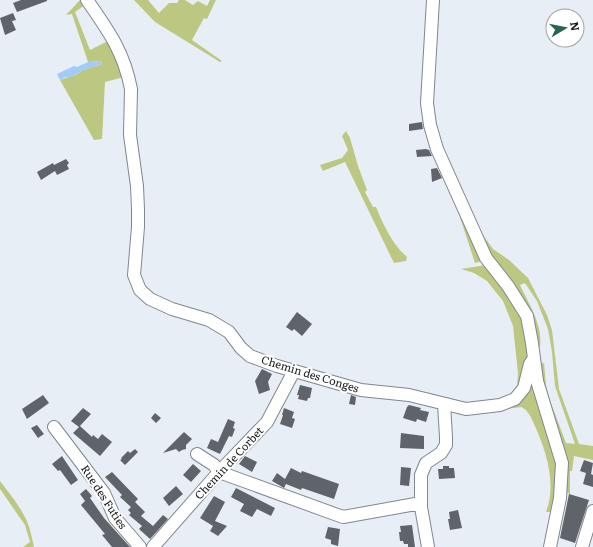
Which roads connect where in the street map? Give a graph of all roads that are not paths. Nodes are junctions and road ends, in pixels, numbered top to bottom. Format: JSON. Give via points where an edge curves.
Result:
{"nodes":[{"id":1,"x":87,"y":0,"type":"edge"},
{"id":2,"x":434,"y":0,"type":"edge"},
{"id":3,"x":534,"y":358,"type":"junction"},
{"id":4,"x":294,"y":371,"type":"junction"},
{"id":5,"x":444,"y":404,"type":"junction"},
{"id":6,"x":54,"y":427,"type":"dead end"},
{"id":7,"x":197,"y":454,"type":"dead end"},
{"id":8,"x":219,"y":472,"type":"junction"},
{"id":9,"x":421,"y":503,"type":"junction"},
{"id":10,"x":593,"y":511,"type":"edge"},
{"id":11,"x":140,"y":547,"type":"edge"},
{"id":12,"x":153,"y":547,"type":"edge"},
{"id":13,"x":428,"y":547,"type":"edge"},
{"id":14,"x":550,"y":547,"type":"edge"},
{"id":15,"x":582,"y":547,"type":"edge"}],
"edges":[{"from":1,"to":4,"type":"street","name":"Chemin des Conges","via":[[116,43],[129,82],[130,135],[138,209],[134,268],[137,285],[155,303],[202,317],[225,329],[250,356]]},
{"from":2,"to":3,"type":"street","via":[[427,103],[433,139],[486,258],[508,286],[526,316]]},
{"from":3,"to":5,"type":"street","name":"Chemin des Conges","via":[[524,388],[510,402],[472,410]]},
{"from":3,"to":14,"type":"street","via":[[536,381],[562,463],[560,498]]},
{"from":4,"to":5,"type":"street","name":"Chemin des Conges","via":[[361,390],[410,395]]},
{"from":4,"to":8,"type":"street","name":"Chemin de Corbet","via":[[267,422]]},
{"from":5,"to":9,"type":"street","via":[[446,445],[441,453],[426,463],[422,471]]},
{"from":6,"to":11,"type":"street","name":"Rue des Futies","via":[[104,493],[115,518]]},
{"from":7,"to":8,"type":"street","via":[[214,465]]},
{"from":8,"to":9,"type":"street","via":[[343,516]]},
{"from":8,"to":12,"type":"street","name":"Chemin de Corbet"},
{"from":9,"to":13,"type":"street"},
{"from":10,"to":15,"type":"street"}]}
